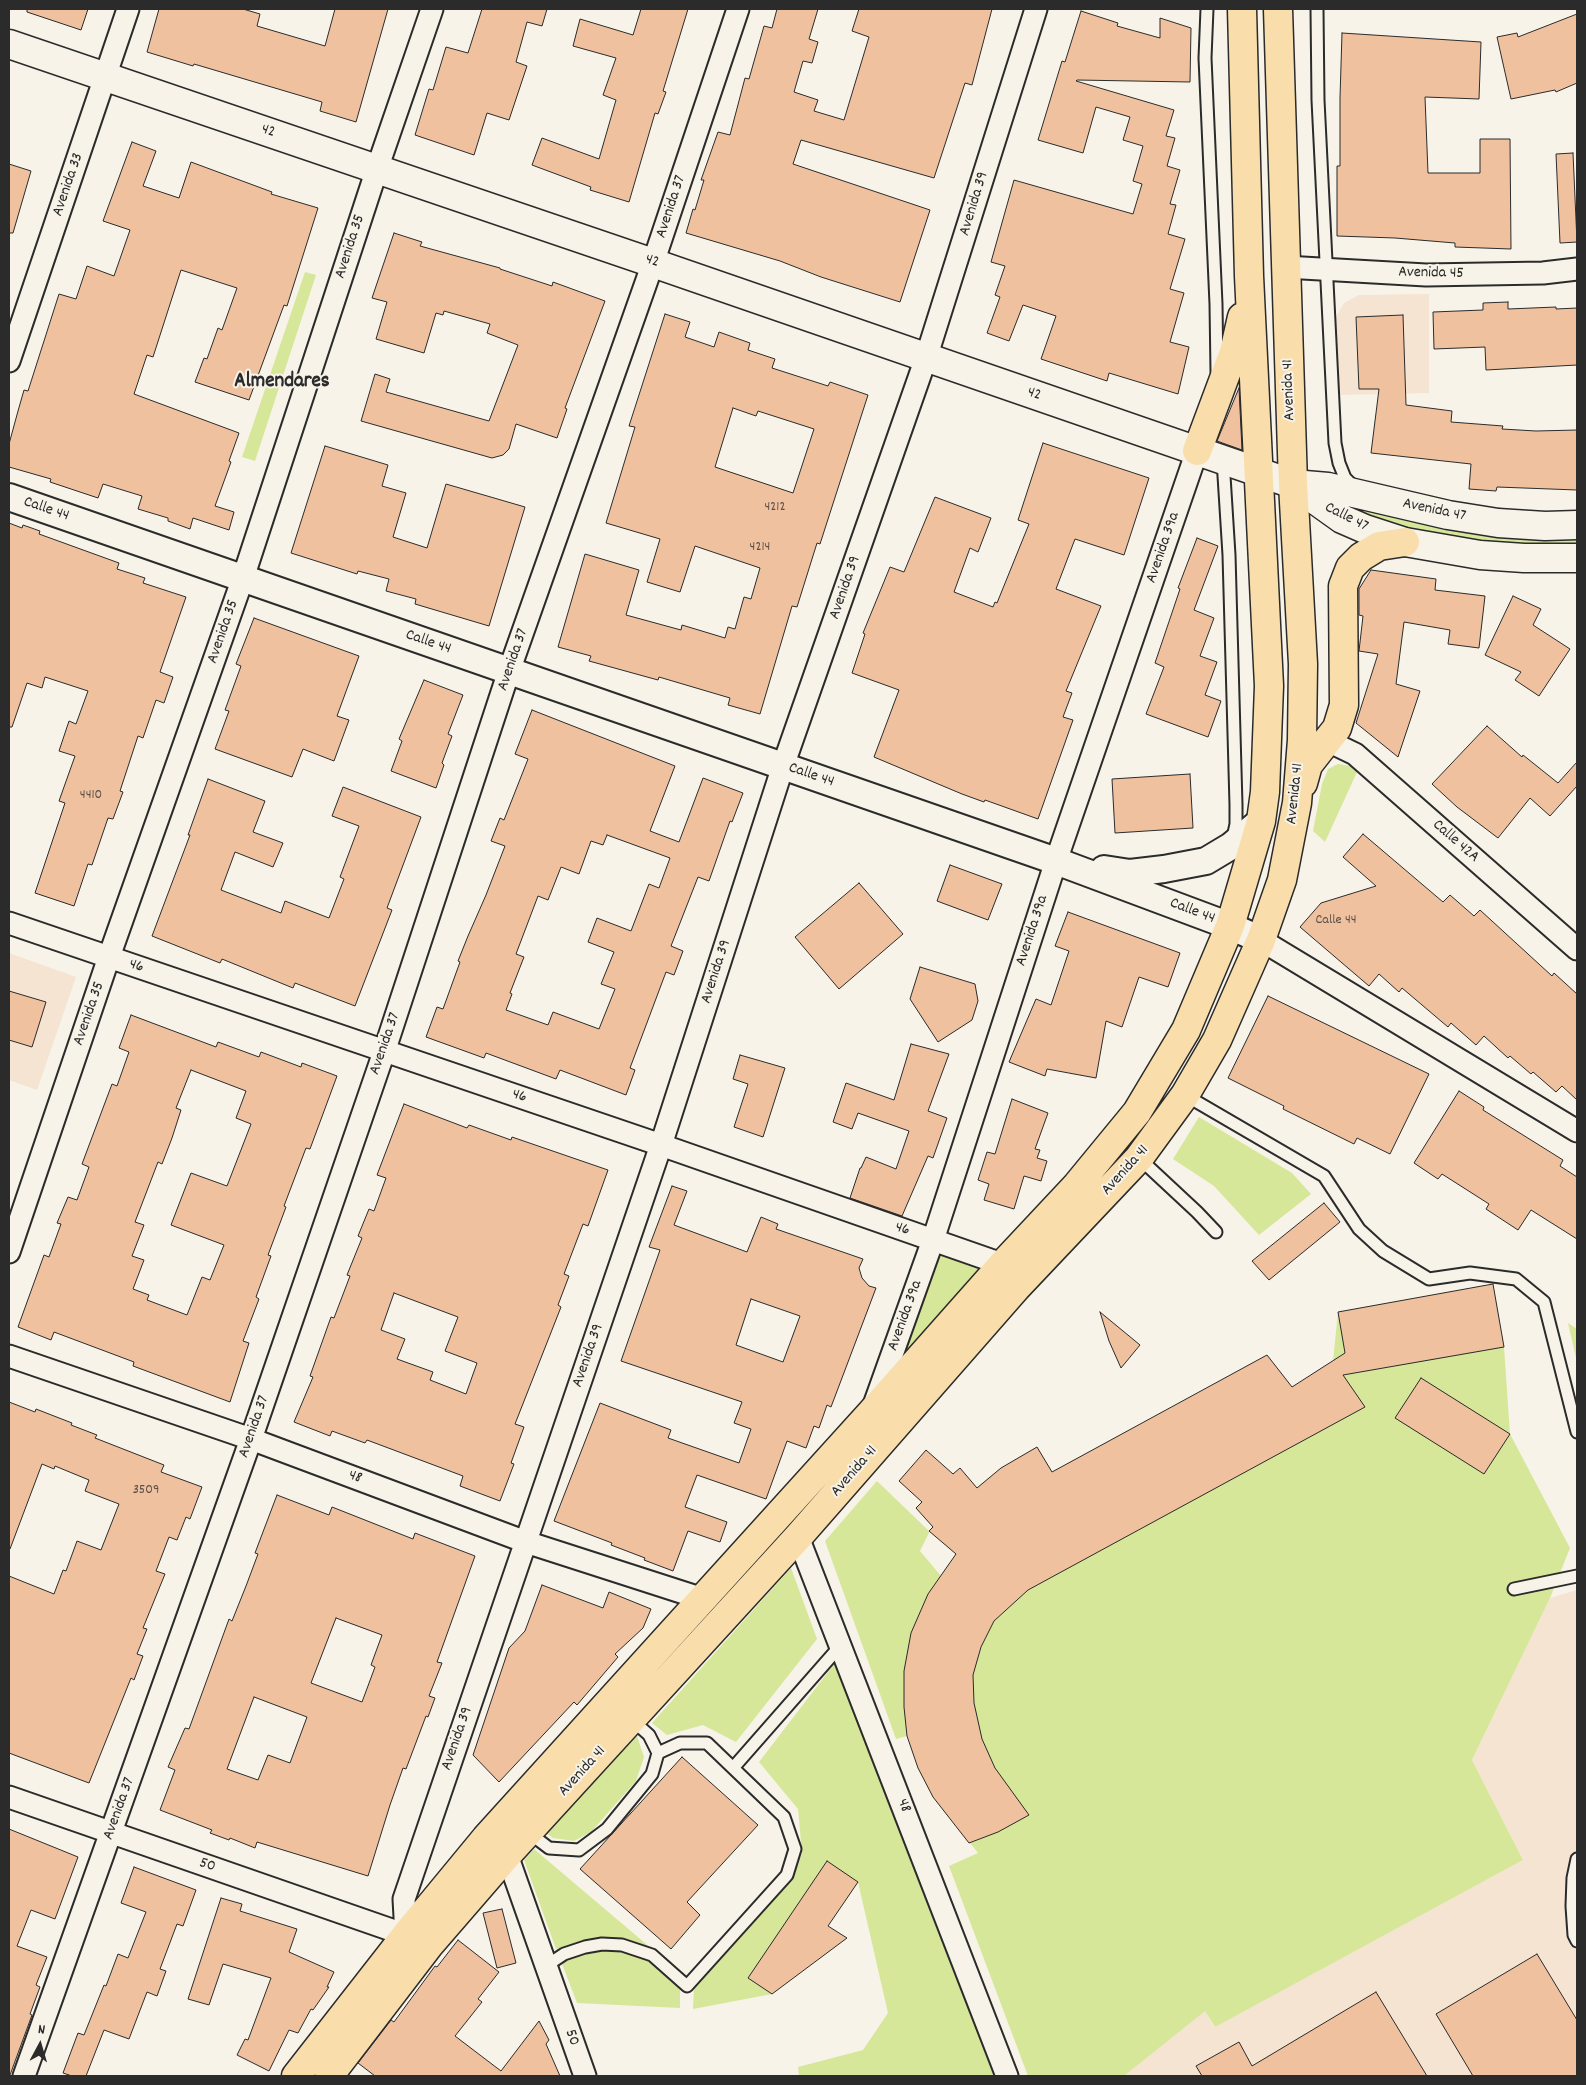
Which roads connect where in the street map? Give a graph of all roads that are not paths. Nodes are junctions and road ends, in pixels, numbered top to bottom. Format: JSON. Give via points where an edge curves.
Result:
{"nodes":[{"id":1,"x":128,"y":9,"type":"edge"},
{"id":2,"x":432,"y":9,"type":"edge"},
{"id":3,"x":738,"y":9,"type":"edge"},
{"id":4,"x":1036,"y":9,"type":"edge"},
{"id":5,"x":1207,"y":9,"type":"edge"},
{"id":6,"x":1242,"y":9,"type":"edge"},
{"id":7,"x":1278,"y":9,"type":"edge"},
{"id":8,"x":1318,"y":9,"type":"edge"},
{"id":9,"x":9,"y":44,"type":"edge"},
{"id":10,"x":105,"y":77,"type":"junction"},
{"id":11,"x":377,"y":169,"type":"junction"},
{"id":12,"x":653,"y":263,"type":"junction"},
{"id":13,"x":1286,"y":267,"type":"junction"},
{"id":14,"x":1577,"y":269,"type":"edge"},
{"id":15,"x":1327,"y":270,"type":"junction"},
{"id":16,"x":1249,"y":276,"type":"junction"},
{"id":17,"x":926,"y":358,"type":"junction"},
{"id":18,"x":9,"y":361,"type":"edge"},
{"id":19,"x":1218,"y":398,"type":"junction"},
{"id":20,"x":1197,"y":451,"type":"junction"},
{"id":21,"x":1223,"y":460,"type":"junction"},
{"id":22,"x":1258,"y":474,"type":"junction"},
{"id":23,"x":1293,"y":484,"type":"junction"},
{"id":24,"x":1362,"y":495,"type":"junction"},
{"id":25,"x":9,"y":497,"type":"edge"},
{"id":26,"x":1577,"y":526,"type":"edge"},
{"id":27,"x":1405,"y":542,"type":"junction"},
{"id":28,"x":1577,"y":558,"type":"edge"},
{"id":29,"x":243,"y":578,"type":"junction"},
{"id":30,"x":509,"y":671,"type":"junction"},
{"id":31,"x":1328,"y":741,"type":"junction"},
{"id":32,"x":783,"y":766,"type":"junction"},
{"id":33,"x":1297,"y":803,"type":"junction"},
{"id":34,"x":1260,"y":821,"type":"junction"},
{"id":35,"x":1231,"y":846,"type":"junction"},
{"id":36,"x":1056,"y":861,"type":"junction"},
{"id":37,"x":9,"y":923,"type":"edge"},
{"id":38,"x":1230,"y":926,"type":"junction"},
{"id":39,"x":1261,"y":940,"type":"junction"},
{"id":40,"x":1577,"y":949,"type":"edge"},
{"id":41,"x":109,"y":957,"type":"junction"},
{"id":42,"x":384,"y":1052,"type":"junction"},
{"id":43,"x":1185,"y":1094,"type":"junction"},
{"id":44,"x":1577,"y":1131,"type":"edge"},
{"id":45,"x":661,"y":1145,"type":"junction"},
{"id":46,"x":1139,"y":1158,"type":"junction"},
{"id":47,"x":1216,"y":1232,"type":"dead end"},
{"id":48,"x":933,"y":1240,"type":"junction"},
{"id":49,"x":9,"y":1252,"type":"edge"},
{"id":50,"x":1003,"y":1264,"type":"junction"},
{"id":51,"x":1029,"y":1275,"type":"junction"},
{"id":52,"x":9,"y":1356,"type":"edge"},
{"id":53,"x":872,"y":1412,"type":"junction"},
{"id":54,"x":1577,"y":1432,"type":"edge"},
{"id":55,"x":251,"y":1439,"type":"junction"},
{"id":56,"x":798,"y":1537,"type":"junction"},
{"id":57,"x":526,"y":1542,"type":"junction"},
{"id":58,"x":1577,"y":1576,"type":"edge"},
{"id":59,"x":1514,"y":1589,"type":"dead end"},
{"id":60,"x":703,"y":1600,"type":"junction"},
{"id":61,"x":840,"y":1645,"type":"junction"},
{"id":62,"x":631,"y":1719,"type":"junction"},
{"id":63,"x":658,"y":1753,"type":"junction"},
{"id":64,"x":733,"y":1768,"type":"junction"},
{"id":65,"x":9,"y":1797,"type":"edge"},
{"id":66,"x":528,"y":1832,"type":"junction"},
{"id":67,"x":112,"y":1833,"type":"junction"},
{"id":68,"x":486,"y":1838,"type":"junction"},
{"id":69,"x":507,"y":1855,"type":"junction"},
{"id":70,"x":1577,"y":1859,"type":"edge"},
{"id":71,"x":406,"y":1935,"type":"junction"},
{"id":72,"x":1577,"y":1941,"type":"edge"},
{"id":73,"x":546,"y":1966,"type":"junction"},
{"id":74,"x":24,"y":2076,"type":"edge"},
{"id":75,"x":296,"y":2076,"type":"edge"},
{"id":76,"x":329,"y":2076,"type":"edge"},
{"id":77,"x":585,"y":2076,"type":"edge"},
{"id":78,"x":1007,"y":2076,"type":"edge"}],
"edges":[{"from":1,"to":10,"type":"street","name":"Avenida 33"},
{"from":2,"to":11,"type":"street","name":"Avenida 35"},
{"from":3,"to":12,"type":"street","name":"Avenida 37"},
{"from":4,"to":17,"type":"street","name":"Avenida 39"},
{"from":5,"to":19,"type":"lane"},
{"from":6,"to":16,"type":"main road","name":"Avenida 41"},
{"from":7,"to":13,"type":"main road","name":"Avenida 41"},
{"from":8,"to":15,"type":"lane","via":[[1318,100]]},
{"from":9,"to":10,"type":"main road","name":"42"},
{"from":10,"to":11,"type":"main road","name":"42"},
{"from":10,"to":18,"type":"street","name":"Avenida 33"},
{"from":11,"to":12,"type":"main road","name":"42"},
{"from":11,"to":29,"type":"street","name":"Avenida 35"},
{"from":12,"to":17,"type":"main road","name":"42"},
{"from":12,"to":30,"type":"street","name":"Avenida 37"},
{"from":13,"to":15,"type":"street","name":"Avenida 45"},
{"from":13,"to":23,"type":"main road","name":"Avenida 41"},
{"from":14,"to":15,"type":"street","name":"Avenida 45","via":[[1543,273],[1426,275]]},
{"from":15,"to":24,"type":"lane","via":[[1335,443],[1345,478]]},
{"from":16,"to":19,"type":"main road","via":[[1240,326]]},
{"from":16,"to":22,"type":"main road","name":"Avenida 41"},
{"from":17,"to":20,"type":"main road","name":"42"},
{"from":17,"to":32,"type":"street","name":"Avenida 39"},
{"from":19,"to":20,"type":"main road"},
{"from":20,"to":21,"type":"main road","name":"42"},
{"from":20,"to":36,"type":"street","name":"Avenida 39a"},
{"from":21,"to":22,"type":"main road","name":"42"},
{"from":21,"to":35,"type":"lane","via":[[1236,805]]},
{"from":22,"to":23,"type":"main road","name":"42"},
{"from":22,"to":34,"type":"main road","name":"Avenida 41","via":[[1269,686],[1265,792]]},
{"from":23,"to":24,"type":"main road","name":"Avenida 47","via":[[1328,487]]},
{"from":23,"to":27,"type":"main road","name":"Calle 47","via":[[1342,519]]},
{"from":23,"to":33,"type":"main road","name":"Avenida 41","via":[[1303,664]]},
{"from":24,"to":26,"type":"main road","name":"Avenida 47","via":[[1498,523]]},
{"from":25,"to":29,"type":"street","name":"Calle 44"},
{"from":27,"to":28,"type":"main road","via":[[1480,555]]},
{"from":27,"to":31,"type":"main road","via":[[1370,550],[1350,568],[1343,586],[1344,706],[1337,728]]},
{"from":29,"to":30,"type":"street","name":"Calle 44"},
{"from":29,"to":41,"type":"street","name":"Avenida 35"},
{"from":30,"to":32,"type":"street","name":"Calle 44"},
{"from":30,"to":42,"type":"street","name":"Avenida 37"},
{"from":31,"to":33,"type":"main road","via":[[1308,765]]},
{"from":31,"to":40,"type":"street","name":"Calle 42A","via":[[1355,754]]},
{"from":32,"to":36,"type":"street","name":"Calle 44"},
{"from":32,"to":45,"type":"street","name":"Avenida 39"},
{"from":33,"to":39,"type":"main road","name":"Avenida 41","via":[[1282,880]]},
{"from":34,"to":35,"type":"street"},
{"from":34,"to":38,"type":"main road","name":"Avenida 41"},
{"from":35,"to":36,"type":"street","via":[[1206,861],[1130,873]]},
{"from":36,"to":38,"type":"street","name":"Calle 44"},
{"from":36,"to":48,"type":"street","name":"Avenida 39a"},
{"from":37,"to":41,"type":"street","name":"46"},
{"from":38,"to":39,"type":"street","name":"Calle 44"},
{"from":38,"to":50,"type":"main road","name":"Avenida 41","via":[[1186,1030],[1137,1112],[1077,1185]]},
{"from":39,"to":43,"type":"main road","name":"Avenida 41","via":[[1217,1040]]},
{"from":39,"to":44,"type":"street","name":"Calle 44"},
{"from":41,"to":42,"type":"street","name":"46"},
{"from":41,"to":49,"type":"street","name":"Avenida 35"},
{"from":42,"to":45,"type":"street","name":"46"},
{"from":42,"to":55,"type":"street","name":"Avenida 37"},
{"from":43,"to":46,"type":"main road","name":"Avenida 41"},
{"from":43,"to":54,"type":"lane","via":[[1324,1176],[1359,1229],[1384,1251],[1429,1279],[1470,1273],[1516,1279],[1544,1302]]},
{"from":45,"to":48,"type":"street","name":"46"},
{"from":45,"to":57,"type":"street","name":"Avenida 39"},
{"from":46,"to":47,"type":"lane"},
{"from":46,"to":51,"type":"main road","name":"Avenida 41"},
{"from":48,"to":50,"type":"street","name":"46"},
{"from":48,"to":53,"type":"street","name":"Avenida 39a"},
{"from":50,"to":51,"type":"street","name":"46"},
{"from":50,"to":53,"type":"main road","name":"Avenida 41"},
{"from":51,"to":56,"type":"main road","name":"Avenida 41"},
{"from":52,"to":55,"type":"street","name":"48"},
{"from":53,"to":60,"type":"main road","name":"Avenida 41"},
{"from":55,"to":57,"type":"street","name":"48"},
{"from":55,"to":67,"type":"street","name":"Avenida 37"},
{"from":56,"to":61,"type":"street","name":"48"},
{"from":56,"to":62,"type":"main road","name":"Avenida 41"},
{"from":57,"to":60,"type":"street","name":"48"},
{"from":57,"to":71,"type":"street","name":"Avenida 39","via":[[404,1899]]},
{"from":58,"to":59,"type":"lane"},
{"from":60,"to":68,"type":"main road","name":"Avenida 41"},
{"from":61,"to":64,"type":"lane"},
{"from":61,"to":78,"type":"street","name":"48"},
{"from":62,"to":63,"type":"lane","via":[[648,1735]]},
{"from":62,"to":66,"type":"main road","name":"Avenida 41"},
{"from":63,"to":64,"type":"lane","via":[[680,1743],[707,1743]]},
{"from":63,"to":66,"type":"lane","via":[[652,1774],[607,1830],[579,1850],[549,1848]]},
{"from":64,"to":73,"type":"lane","via":[[784,1817],[794,1849],[787,1875],[687,1986],[652,1955],[622,1945],[585,1947],[564,1954]]},
{"from":65,"to":67,"type":"street","name":"50"},
{"from":66,"to":69,"type":"main road","name":"Avenida 41"},
{"from":67,"to":71,"type":"street","name":"50"},
{"from":67,"to":74,"type":"street","name":"Avenida 37"},
{"from":68,"to":69,"type":"street"},
{"from":68,"to":71,"type":"main road","name":"Avenida 41"},
{"from":69,"to":73,"type":"street","name":"50"},
{"from":69,"to":76,"type":"main road","name":"Avenida 41","via":[[430,1944]]},
{"from":70,"to":72,"type":"lane","via":[[1572,1906]]},
{"from":71,"to":75,"type":"main road","name":"Avenida 41"},
{"from":73,"to":77,"type":"street","name":"50"}]}
